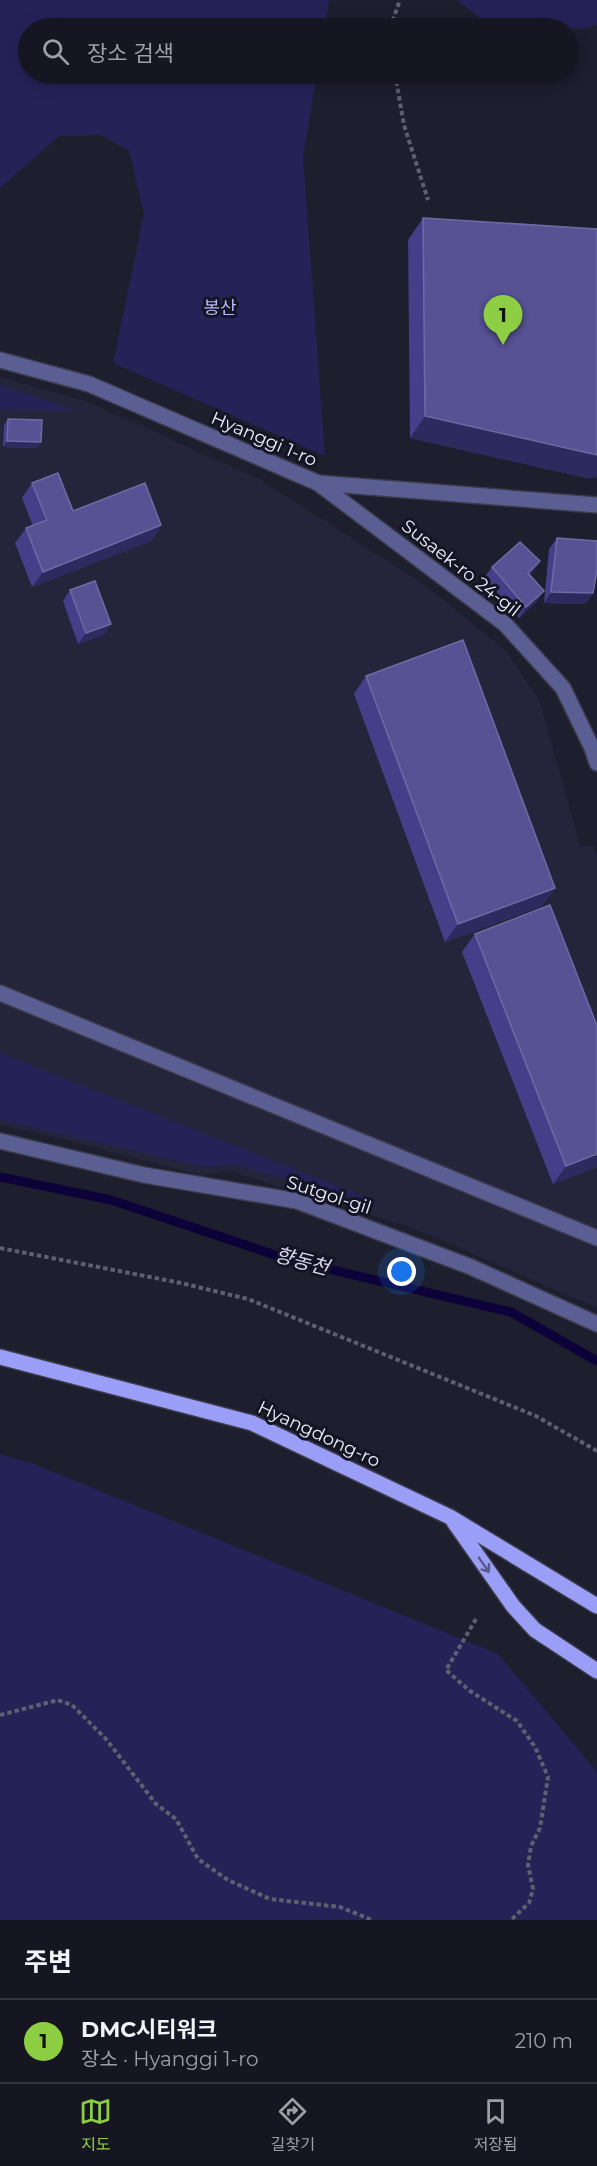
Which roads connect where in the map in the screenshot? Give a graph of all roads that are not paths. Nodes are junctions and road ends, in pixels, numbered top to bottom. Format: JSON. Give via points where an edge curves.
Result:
{"nodes":[{"id":1,"x":0,"y":360,"type":"edge"},
{"id":2,"x":318,"y":483,"type":"junction"},
{"id":3,"x":597,"y":505,"type":"edge"},
{"id":4,"x":597,"y":763,"type":"edge"},
{"id":5,"x":0,"y":993,"type":"edge"},
{"id":6,"x":0,"y":1141,"type":"edge"},
{"id":7,"x":597,"y":1238,"type":"edge"},
{"id":8,"x":597,"y":1324,"type":"edge"},
{"id":9,"x":0,"y":1357,"type":"edge"},
{"id":10,"x":450,"y":1517,"type":"junction"},
{"id":11,"x":597,"y":1606,"type":"edge"},
{"id":12,"x":597,"y":1671,"type":"edge"}],
"edges":[{"from":1,"to":2,"type":"street","name":"Hyanggi 1-ro","via":[[89,384]]},
{"from":2,"to":3,"type":"street","name":"Hyanggi 1-ro"},
{"from":2,"to":4,"type":"street","name":"Susaek-ro 24-gil","via":[[505,624],[563,688]]},
{"from":5,"to":7,"type":"street"},
{"from":6,"to":8,"type":"street","name":"Sutgol-gil","via":[[144,1175],[297,1201],[471,1267]]},
{"from":9,"to":10,"type":"main road","name":"Hyangdong-ro","via":[[252,1423]]},
{"from":10,"to":11,"type":"main road","name":"Hyangdong-ro"},
{"from":10,"to":12,"type":"main road","one_way":true,"via":[[513,1606],[535,1630]]}]}
